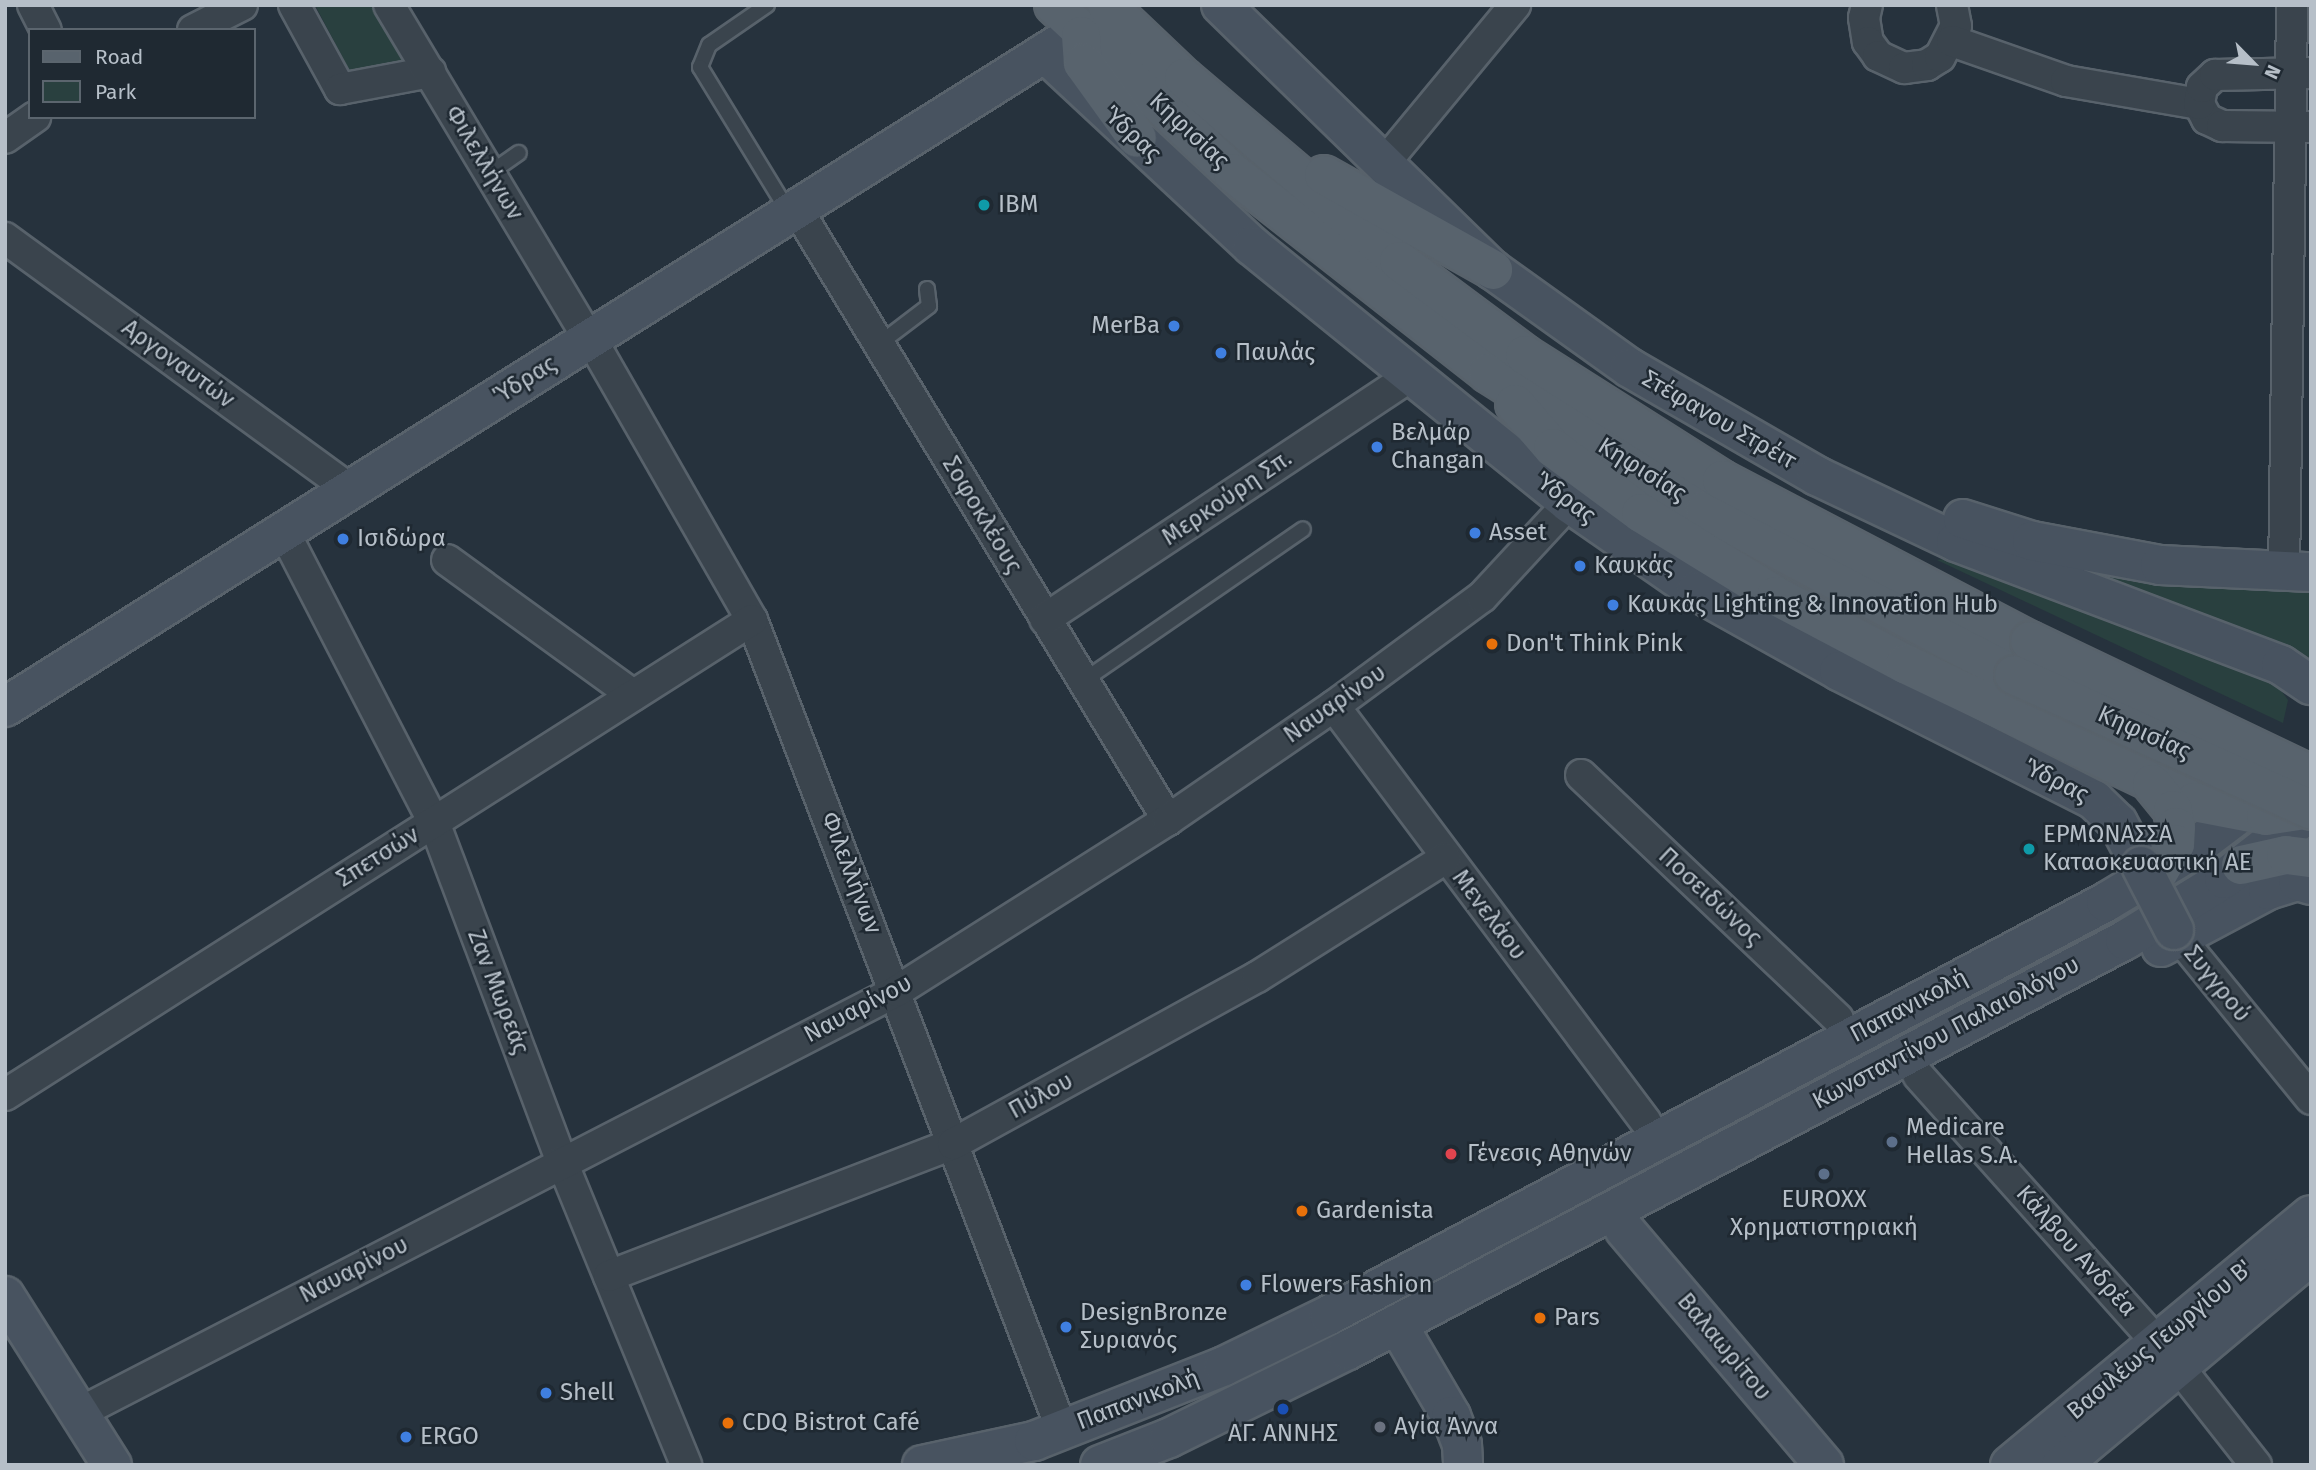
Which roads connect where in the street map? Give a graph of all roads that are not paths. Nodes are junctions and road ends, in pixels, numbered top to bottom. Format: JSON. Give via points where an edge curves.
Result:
{"nodes":[{"id":1,"x":33,"y":5,"type":"edge"},
{"id":2,"x":242,"y":5,"type":"edge"},
{"id":3,"x":294,"y":5,"type":"edge"},
{"id":4,"x":389,"y":5,"type":"edge"},
{"id":5,"x":767,"y":5,"type":"edge"},
{"id":6,"x":1221,"y":5,"type":"edge"},
{"id":7,"x":1515,"y":5,"type":"edge"},
{"id":8,"x":1952,"y":5,"type":"edge"},
{"id":9,"x":2292,"y":5,"type":"edge"},
{"id":10,"x":1863,"y":6,"type":"edge"},
{"id":11,"x":1081,"y":13,"type":"edge"},
{"id":12,"x":45,"y":28,"type":"edge"},
{"id":13,"x":197,"y":28,"type":"edge"},
{"id":14,"x":1952,"y":41,"type":"junction"},
{"id":15,"x":1045,"y":53,"type":"junction"},
{"id":16,"x":430,"y":72,"type":"junction"},
{"id":17,"x":2301,"y":73,"type":"edge"},
{"id":18,"x":2199,"y":104,"type":"junction"},
{"id":19,"x":32,"y":119,"type":"edge"},
{"id":20,"x":2300,"y":127,"type":"edge"},
{"id":21,"x":1249,"y":132,"type":"junction"},
{"id":22,"x":5,"y":138,"type":"edge"},
{"id":23,"x":1137,"y":138,"type":"junction"},
{"id":24,"x":519,"y":153,"type":"dead end"},
{"id":25,"x":1382,"y":166,"type":"junction"},
{"id":26,"x":490,"y":173,"type":"junction"},
{"id":27,"x":793,"y":211,"type":"junction"},
{"id":28,"x":5,"y":238,"type":"edge"},
{"id":29,"x":1493,"y":270,"type":"junction"},
{"id":30,"x":927,"y":289,"type":"dead end"},
{"id":31,"x":585,"y":330,"type":"junction"},
{"id":32,"x":879,"y":344,"type":"junction"},
{"id":33,"x":1488,"y":373,"type":"junction"},
{"id":34,"x":1409,"y":377,"type":"junction"},
{"id":35,"x":1817,"y":476,"type":"junction"},
{"id":36,"x":350,"y":490,"type":"junction"},
{"id":37,"x":1569,"y":503,"type":"junction"},
{"id":38,"x":1303,"y":529,"type":"dead end"},
{"id":39,"x":284,"y":532,"type":"junction"},
{"id":40,"x":447,"y":560,"type":"dead end"},
{"id":41,"x":2297,"y":573,"type":"edge"},
{"id":42,"x":1045,"y":619,"type":"junction"},
{"id":43,"x":752,"y":620,"type":"junction"},
{"id":44,"x":2022,"y":658,"type":"junction"},
{"id":45,"x":2301,"y":676,"type":"edge"},
{"id":46,"x":1083,"y":681,"type":"junction"},
{"id":47,"x":633,"y":695,"type":"junction"},
{"id":48,"x":1334,"y":706,"type":"junction"},
{"id":49,"x":5,"y":707,"type":"edge"},
{"id":50,"x":2311,"y":759,"type":"edge"},
{"id":51,"x":1581,"y":775,"type":"dead end"},
{"id":52,"x":2311,"y":775,"type":"edge"},
{"id":53,"x":2152,"y":784,"type":"junction"},
{"id":54,"x":2311,"y":810,"type":"edge"},
{"id":55,"x":2239,"y":814,"type":"junction"},
{"id":56,"x":1168,"y":820,"type":"junction"},
{"id":57,"x":434,"y":822,"type":"junction"},
{"id":58,"x":1446,"y":858,"type":"junction"},
{"id":59,"x":2241,"y":865,"type":"junction"},
{"id":60,"x":2145,"y":866,"type":"junction"},
{"id":61,"x":2307,"y":875,"type":"edge"},
{"id":62,"x":2177,"y":933,"type":"junction"},
{"id":63,"x":897,"y":991,"type":"junction"},
{"id":64,"x":1838,"y":1019,"type":"junction"},
{"id":65,"x":1918,"y":1075,"type":"junction"},
{"id":66,"x":5,"y":1095,"type":"edge"},
{"id":67,"x":2311,"y":1099,"type":"edge"},
{"id":68,"x":1646,"y":1122,"type":"junction"},
{"id":69,"x":953,"y":1144,"type":"junction"},
{"id":70,"x":562,"y":1162,"type":"junction"},
{"id":71,"x":2311,"y":1215,"type":"edge"},
{"id":72,"x":1490,"y":1227,"type":"junction"},
{"id":73,"x":1624,"y":1229,"type":"junction"},
{"id":74,"x":1568,"y":1233,"type":"junction"},
{"id":75,"x":2311,"y":1255,"type":"edge"},
{"id":76,"x":609,"y":1276,"type":"junction"},
{"id":77,"x":5,"y":1296,"type":"edge"},
{"id":78,"x":1397,"y":1324,"type":"junction"},
{"id":79,"x":2168,"y":1354,"type":"junction"},
{"id":80,"x":79,"y":1413,"type":"junction"},
{"id":81,"x":1062,"y":1430,"type":"junction"},
{"id":82,"x":112,"y":1465,"type":"edge"},
{"id":83,"x":685,"y":1465,"type":"edge"},
{"id":84,"x":922,"y":1465,"type":"edge"},
{"id":85,"x":1100,"y":1465,"type":"edge"},
{"id":86,"x":1463,"y":1465,"type":"edge"},
{"id":87,"x":1825,"y":1465,"type":"edge"},
{"id":88,"x":2010,"y":1465,"type":"edge"},
{"id":89,"x":2061,"y":1465,"type":"edge"},
{"id":90,"x":2256,"y":1465,"type":"edge"}],
"edges":[{"from":1,"to":12,"type":"street"},
{"from":2,"to":13,"type":"street"},
{"from":3,"to":16,"type":"street","via":[[341,89]]},
{"from":4,"to":16,"type":"street","name":"Φιλελλήνων"},
{"from":5,"to":27,"type":"lane","via":[[709,45],[700,67]]},
{"from":6,"to":25,"type":"street","name":"Στέφανου Στρέιτ"},
{"from":7,"to":25,"type":"street"},
{"from":8,"to":14,"type":"street","via":[[1956,26]]},
{"from":9,"to":17,"type":"street"},
{"from":10,"to":14,"type":"street","via":[[1868,43],[1889,63],[1904,68],[1927,65]]},
{"from":11,"to":15,"type":"street","name":"Ύδρας"},
{"from":11,"to":21,"type":"main road","name":"Κηφισίας"},
{"from":11,"to":23,"type":"main road","via":[[1083,63]]},
{"from":11,"to":33,"type":"main road","name":"Κηφισίας","via":[[1242,181]]},
{"from":14,"to":18,"type":"street","via":[[2066,81]]},
{"from":15,"to":23,"type":"street","name":"Ύδρας"},
{"from":15,"to":27,"type":"street","name":"Ύδρας"},
{"from":16,"to":26,"type":"street","name":"Φιλελλήνων"},
{"from":17,"to":18,"type":"street","via":[[2216,75],[2202,87]]},
{"from":17,"to":20,"type":"street"},
{"from":18,"to":20,"type":"street","via":[[2207,119],[2222,126]]},
{"from":19,"to":22,"type":"street"},
{"from":20,"to":41,"type":"street"},
{"from":21,"to":29,"type":"main road"},
{"from":21,"to":44,"type":"main road","name":"Κηφισίας","via":[[1450,302],[1634,426]]},
{"from":23,"to":34,"type":"street","name":"Ύδρας","via":[[1252,246]]},
{"from":24,"to":26,"type":"lane"},
{"from":25,"to":29,"type":"street","name":"Στέφανου Στρέιτ"},
{"from":26,"to":31,"type":"street","name":"Φιλελλήνων"},
{"from":27,"to":31,"type":"street","name":"Ύδρας"},
{"from":27,"to":32,"type":"street","name":"Σοφοκλέους"},
{"from":28,"to":36,"type":"street","name":"Αργοναυτών"},
{"from":29,"to":35,"type":"street","name":"Στέφανου Στρέιτ","via":[[1630,368]]},
{"from":30,"to":32,"type":"lane","via":[[929,306]]},
{"from":31,"to":36,"type":"street","name":"Ύδρας"},
{"from":31,"to":43,"type":"street","name":"Φιλελλήνων"},
{"from":32,"to":42,"type":"street","name":"Σοφοκλέους"},
{"from":33,"to":44,"type":"main road","name":"Κηφισίας","via":[[1705,510]]},
{"from":33,"to":53,"type":"main road","via":[[1553,448],[1699,551],[1905,664]]},
{"from":34,"to":37,"type":"street","name":"Ύδρας"},
{"from":34,"to":42,"type":"street","name":"Μερκούρη Σπ."},
{"from":35,"to":41,"type":"street","via":[[2032,541],[2160,565]]},
{"from":35,"to":45,"type":"street","name":"Στέφανου Στρέιτ","via":[[1956,541]]},
{"from":36,"to":39,"type":"street","name":"Ύδρας"},
{"from":37,"to":48,"type":"street","name":"Ναυαρίνου","via":[[1482,597]]},
{"from":37,"to":60,"type":"street","name":"Ύδρας","via":[[1696,591],[1839,671],[2094,800],[2118,823]]},
{"from":38,"to":46,"type":"lane"},
{"from":39,"to":49,"type":"street","name":"Ύδρας"},
{"from":39,"to":57,"type":"street","name":"Ζαν Μωρεάς"},
{"from":40,"to":47,"type":"street"},
{"from":42,"to":46,"type":"street","name":"Σοφοκλέους"},
{"from":43,"to":47,"type":"street","name":"Σπετσών"},
{"from":43,"to":63,"type":"street","name":"Φιλελλήνων"},
{"from":44,"to":52,"type":"main road","name":"Κηφισίας","bridge":true},
{"from":44,"to":54,"type":"main road","name":"Κηφισίας","bridge":true},
{"from":46,"to":56,"type":"street","name":"Σοφοκλέους"},
{"from":47,"to":57,"type":"street","name":"Σπετσών"},
{"from":48,"to":56,"type":"street","name":"Ναυαρίνου"},
{"from":48,"to":58,"type":"street","name":"Μενελάου"},
{"from":50,"to":55,"type":"street","name":"Παπανικολή"},
{"from":51,"to":64,"type":"street","name":"Ποσειδώνος"},
{"from":53,"to":55,"type":"main road"},
{"from":53,"to":60,"type":"main road","via":[[2169,803],[2176,827],[2169,860]]},
{"from":54,"to":55,"type":"main road"},
{"from":54,"to":59,"type":"street","name":"Κωνσταντίνου Παλαιολόγου"},
{"from":55,"to":60,"type":"street","name":"Παπανικολή"},
{"from":56,"to":63,"type":"street","name":"Ναυαρίνου"},
{"from":57,"to":66,"type":"street","name":"Σπετσών"},
{"from":57,"to":70,"type":"street","name":"Ζαν Μωρεάς"},
{"from":58,"to":68,"type":"street","name":"Μενελάου"},
{"from":58,"to":69,"type":"street","name":"Πύλου","via":[[1257,977]]},
{"from":59,"to":61,"type":"main road","via":[[2286,855]]},
{"from":59,"to":74,"type":"street","name":"Κωνσταντίνου Παλαιολόγου","via":[[2125,940]]},
{"from":60,"to":62,"type":"street","name":"Συγγρού","bridge":true},
{"from":60,"to":64,"type":"street","name":"Παπανικολή"},
{"from":60,"to":72,"type":"street","name":"Παπανικολή"},
{"from":61,"to":62,"type":"street","name":"Κωνσταντίνου Παλαιολόγου"},
{"from":62,"to":65,"type":"street","name":"Κωνσταντίνου Παλαιολόγου"},
{"from":62,"to":67,"type":"street","name":"Συγγρού"},
{"from":63,"to":69,"type":"street","name":"Φιλελλήνων"},
{"from":63,"to":70,"type":"street","name":"Ναυαρίνου"},
{"from":64,"to":68,"type":"street","name":"Παπανικολή"},
{"from":65,"to":73,"type":"street","name":"Κωνσταντίνου Παλαιολόγου"},
{"from":65,"to":79,"type":"street","name":"Κάλβου Ανδρέα"},
{"from":68,"to":72,"type":"street","name":"Παπανικολή","via":[[1591,1152]]},
{"from":69,"to":76,"type":"street","name":"Πύλου"},
{"from":69,"to":81,"type":"street","name":"Φιλελλήνων"},
{"from":70,"to":76,"type":"street","name":"Ζαν Μωρεάς"},
{"from":70,"to":80,"type":"street","name":"Ναυαρίνου"},
{"from":71,"to":79,"type":"street","name":"Βασιλέως Γεωργίου Β'"},
{"from":72,"to":81,"type":"street","name":"Παπανικολή","via":[[1224,1366]]},
{"from":73,"to":74,"type":"street","name":"Κωνσταντίνου Παλαιολόγου"},
{"from":73,"to":87,"type":"street","name":"Βαλαωρίτου"},
{"from":74,"to":78,"type":"street","name":"Κωνσταντίνου Παλαιολόγου"},
{"from":75,"to":79,"type":"street","name":"Βασιλέως Γεωργίου Β'"},
{"from":76,"to":83,"type":"street","name":"Ζαν Μωρεάς"},
{"from":77,"to":80,"type":"street"},
{"from":78,"to":85,"type":"street","name":"Κωνσταντίνου Παλαιολόγου","via":[[1242,1403]]},
{"from":78,"to":86,"type":"street","via":[[1451,1416],[1462,1444]]},
{"from":79,"to":88,"type":"street","name":"Βασιλέως Γεωργίου Β'"},
{"from":79,"to":89,"type":"street","name":"Βασιλέως Γεωργίου Β'"},
{"from":79,"to":90,"type":"street","name":"Κάλβου Ανδρέα"},
{"from":80,"to":82,"type":"street"},
{"from":81,"to":84,"type":"street","name":"Παπανικολή"}]}
